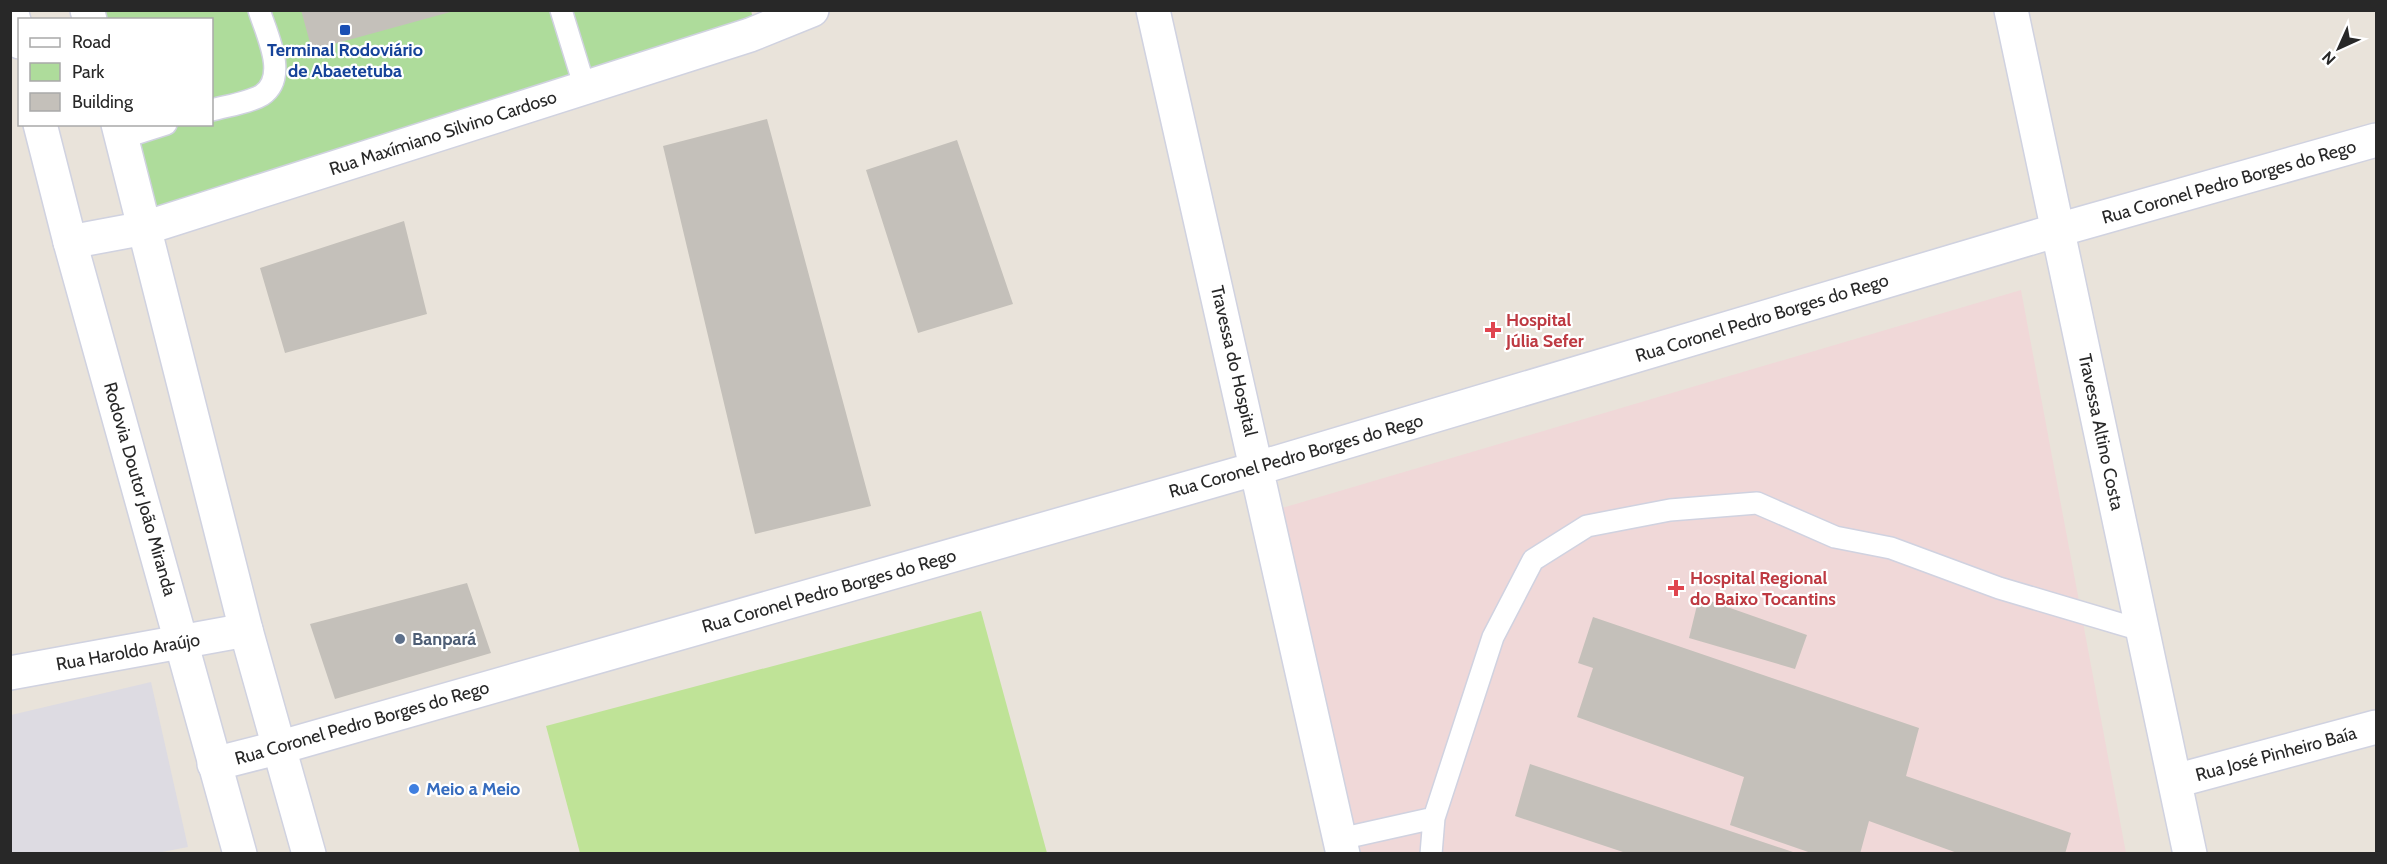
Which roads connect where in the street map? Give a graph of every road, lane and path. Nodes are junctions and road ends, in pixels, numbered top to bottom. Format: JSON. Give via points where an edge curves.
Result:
{"nodes":[{"id":1,"x":11,"y":10,"type":"edge"},
{"id":2,"x":259,"y":10,"type":"edge"},
{"id":3,"x":561,"y":10,"type":"edge"},
{"id":4,"x":813,"y":10,"type":"edge"},
{"id":5,"x":1153,"y":10,"type":"edge"},
{"id":6,"x":2011,"y":10,"type":"edge"},
{"id":7,"x":18,"y":35,"type":"edge"},
{"id":8,"x":585,"y":87,"type":"junction"},
{"id":9,"x":213,"y":111,"type":"edge"},
{"id":10,"x":41,"y":126,"type":"edge"},
{"id":11,"x":153,"y":126,"type":"edge"},
{"id":12,"x":120,"y":131,"type":"edge"},
{"id":13,"x":2376,"y":140,"type":"edge"},
{"id":14,"x":145,"y":228,"type":"junction"},
{"id":15,"x":2058,"y":230,"type":"junction"},
{"id":16,"x":70,"y":242,"type":"junction"},
{"id":17,"x":1258,"y":468,"type":"junction"},
{"id":18,"x":246,"y":630,"type":"junction"},
{"id":19,"x":2144,"y":631,"type":"junction"},
{"id":20,"x":183,"y":643,"type":"junction"},
{"id":21,"x":10,"y":673,"type":"edge"},
{"id":22,"x":2376,"y":727,"type":"edge"},
{"id":23,"x":281,"y":747,"type":"junction"},
{"id":24,"x":214,"y":764,"type":"junction"},
{"id":25,"x":2175,"y":781,"type":"junction"},
{"id":26,"x":1434,"y":818,"type":"junction"},
{"id":27,"x":1341,"y":846,"type":"edge"},
{"id":28,"x":240,"y":854,"type":"edge"},
{"id":29,"x":309,"y":854,"type":"edge"},
{"id":30,"x":1431,"y":854,"type":"edge"},
{"id":31,"x":2190,"y":854,"type":"edge"}],
"edges":[{"from":1,"to":7,"type":"street"},
{"from":2,"to":9,"type":"lane","via":[[276,66],[272,80],[262,95]]},
{"from":3,"to":8,"type":"lane"},
{"from":4,"to":8,"type":"street","name":"Rua Maxímiano Silvino Cardoso","via":[[750,35]]},
{"from":5,"to":17,"type":"street","name":"Travessa do Hospital"},
{"from":6,"to":15,"type":"street","name":"Travessa Altino Costa"},
{"from":8,"to":14,"type":"street","name":"Rua Maxímiano Silvino Cardoso"},
{"from":10,"to":16,"type":"street","name":"Rodovia Doutor João Miranda"},
{"from":11,"to":12,"type":"lane"},
{"from":12,"to":14,"type":"street"},
{"from":13,"to":15,"type":"street","name":"Rua Coronel Pedro Borges do Rego"},
{"from":14,"to":16,"type":"street","name":"Rua Maxímiano Silvino Cardoso"},
{"from":14,"to":18,"type":"street"},
{"from":15,"to":17,"type":"street","name":"Rua Coronel Pedro Borges do Rego"},
{"from":15,"to":19,"type":"street","name":"Travessa Altino Costa"},
{"from":16,"to":20,"type":"street","name":"Rodovia Doutor João Miranda"},
{"from":17,"to":23,"type":"street","name":"Rua Coronel Pedro Borges do Rego"},
{"from":17,"to":27,"type":"street","name":"Travessa do Hospital"},
{"from":18,"to":20,"type":"street","name":"Rua Haroldo Araújo"},
{"from":18,"to":23,"type":"street"},
{"from":19,"to":25,"type":"street","name":"Travessa Altino Costa"},
{"from":19,"to":26,"type":"lane","via":[[1999,588],[1891,548],[1835,537],[1757,503],[1670,510],[1587,526],[1533,560],[1493,637]]},
{"from":20,"to":21,"type":"street","name":"Rua Haroldo Araújo"},
{"from":20,"to":24,"type":"street","name":"Rodovia Doutor João Miranda"},
{"from":22,"to":25,"type":"street","name":"Rua José Pinheiro Baía"},
{"from":23,"to":24,"type":"street","name":"Rua Coronel Pedro Borges do Rego"},
{"from":23,"to":29,"type":"street"},
{"from":24,"to":28,"type":"street","name":"Rodovia Doutor João Miranda"},
{"from":25,"to":31,"type":"street","name":"Travessa Altino Costa"},
{"from":26,"to":27,"type":"lane"},
{"from":26,"to":30,"type":"lane"}]}
